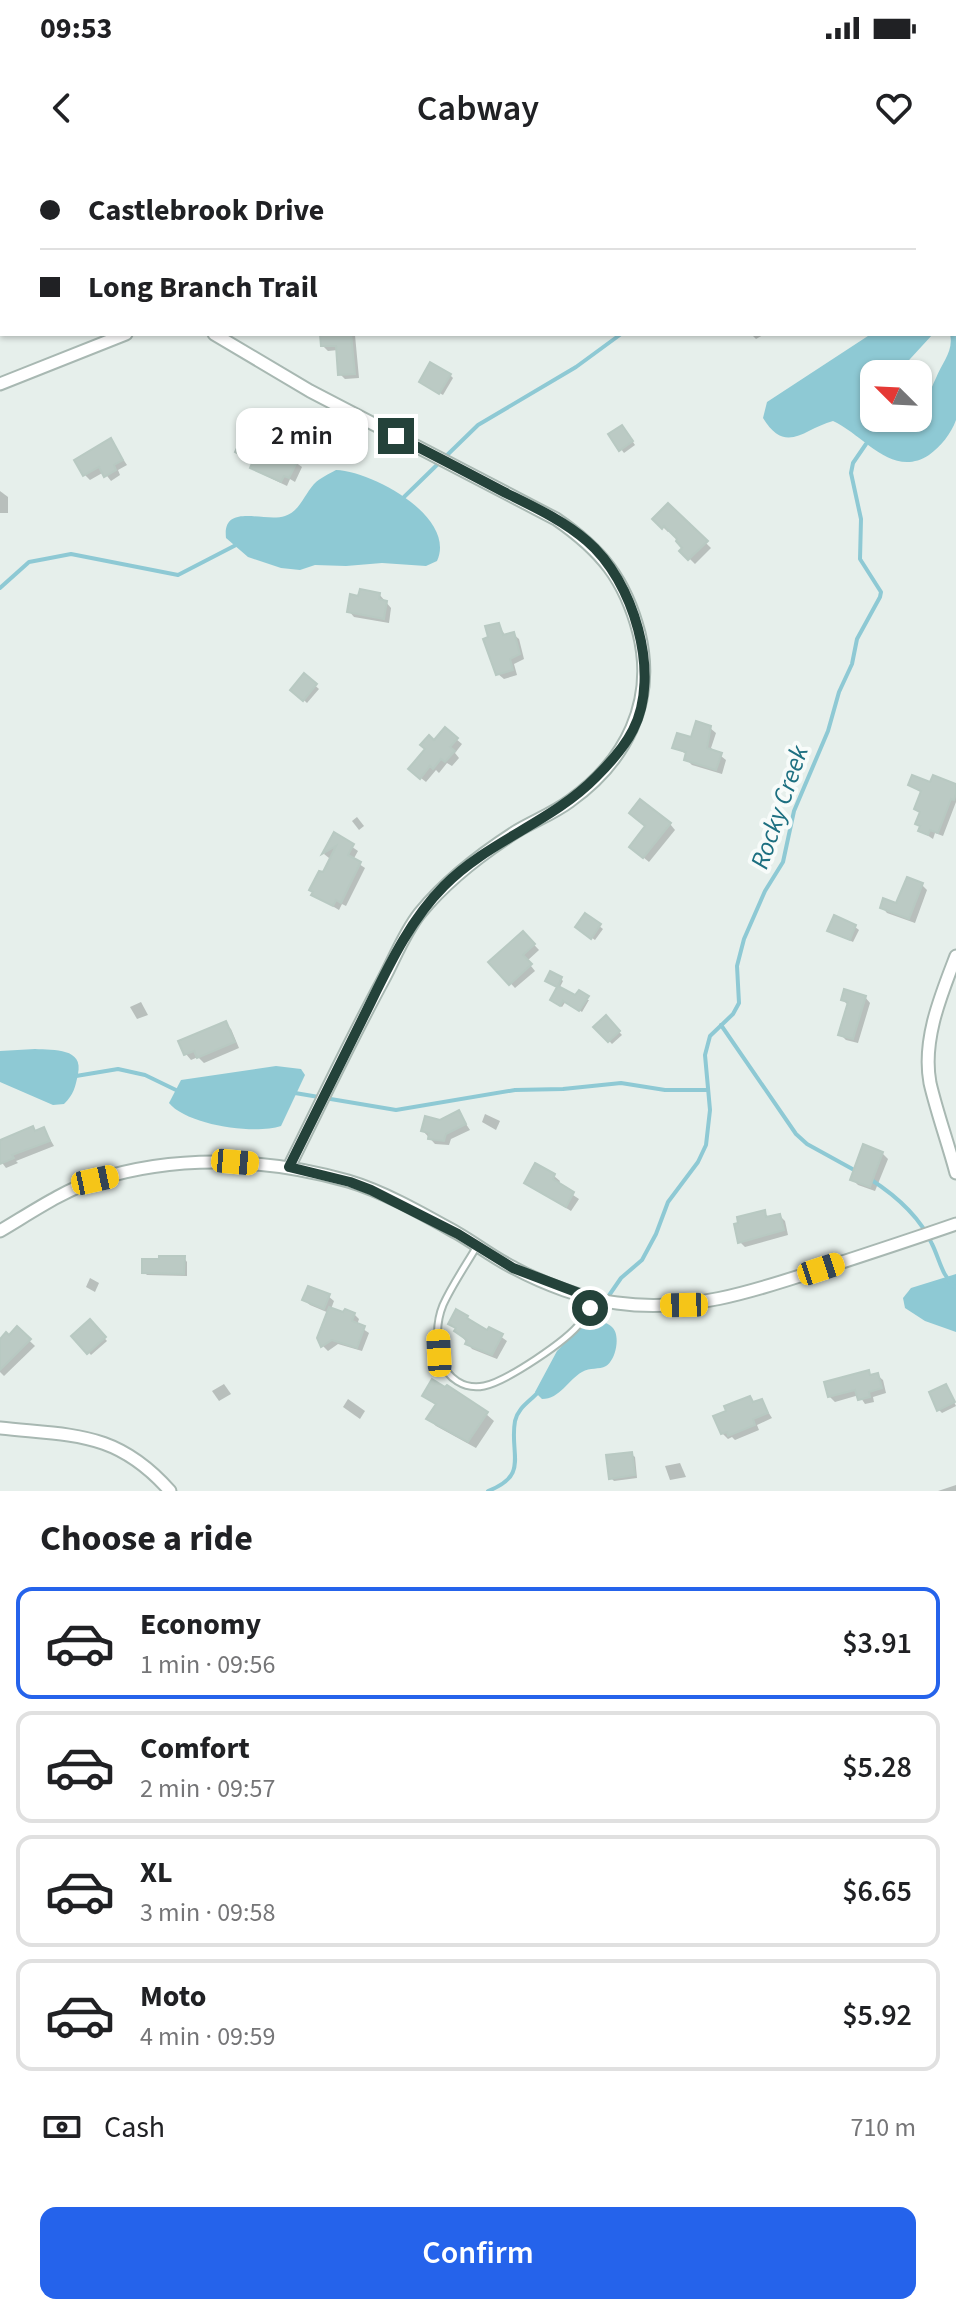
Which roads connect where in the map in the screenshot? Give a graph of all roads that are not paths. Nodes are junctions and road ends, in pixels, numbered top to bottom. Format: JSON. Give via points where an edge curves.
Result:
{"nodes":[{"id":1,"x":121,"y":336,"type":"edge"},
{"id":2,"x":217,"y":336,"type":"edge"},
{"id":3,"x":0,"y":384,"type":"edge"},
{"id":4,"x":956,"y":956,"type":"edge"},
{"id":5,"x":289,"y":1167,"type":"junction"},
{"id":6,"x":956,"y":1173,"type":"edge"},
{"id":7,"x":956,"y":1224,"type":"edge"},
{"id":8,"x":0,"y":1231,"type":"edge"},
{"id":9,"x":477,"y":1245,"type":"junction"},
{"id":10,"x":592,"y":1298,"type":"junction"},
{"id":11,"x":0,"y":1428,"type":"edge"},
{"id":12,"x":170,"y":1491,"type":"edge"}],
"edges":[{"from":1,"to":3,"type":"street"},
{"from":2,"to":5,"type":"street","via":[[588,541],[620,585],[644,653],[644,691],[634,727],[619,753],[570,801],[475,860],[417,917]]},
{"from":4,"to":6,"type":"street","via":[[938,1004],[929,1064]]},
{"from":5,"to":8,"type":"street","via":[[187,1163],[95,1180]]},
{"from":5,"to":9,"type":"street","via":[[371,1190]]},
{"from":7,"to":10,"type":"street","via":[[746,1294],[684,1305],[642,1306]]},
{"from":9,"to":10,"type":"street","via":[[513,1268]]},
{"from":9,"to":10,"type":"lane","via":[[442,1307],[438,1330],[444,1371],[459,1384],[482,1387],[538,1358],[581,1323]]},
{"from":11,"to":12,"type":"street","via":[[102,1441],[151,1469]]}]}
